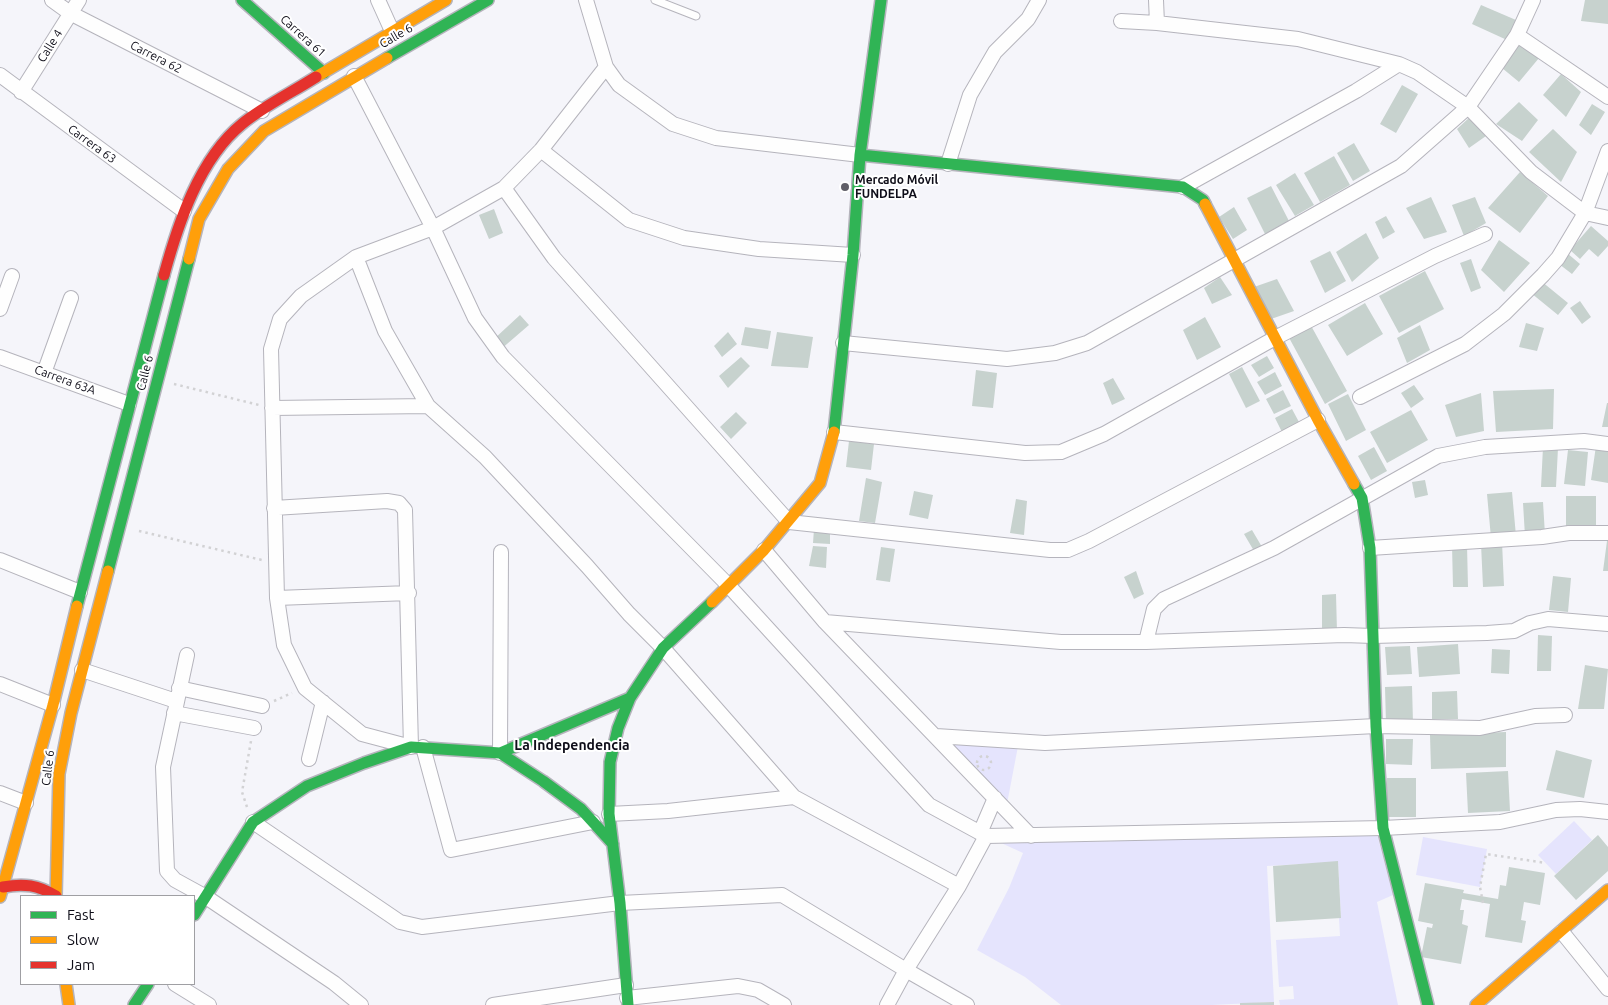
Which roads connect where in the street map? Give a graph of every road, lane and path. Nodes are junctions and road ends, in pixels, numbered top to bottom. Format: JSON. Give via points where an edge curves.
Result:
{"nodes":[{"id":1,"x":52,"y":0,"type":"edge"},
{"id":2,"x":78,"y":0,"type":"edge"},
{"id":3,"x":242,"y":0,"type":"edge"},
{"id":4,"x":378,"y":0,"type":"edge"},
{"id":5,"x":446,"y":0,"type":"edge"},
{"id":6,"x":488,"y":0,"type":"edge"},
{"id":7,"x":586,"y":0,"type":"edge"},
{"id":8,"x":655,"y":0,"type":"edge"},
{"id":9,"x":881,"y":0,"type":"edge"},
{"id":10,"x":1039,"y":0,"type":"edge"},
{"id":11,"x":1156,"y":0,"type":"edge"},
{"id":12,"x":1533,"y":0,"type":"edge"},
{"id":13,"x":70,"y":13,"type":"junction"},
{"id":14,"x":696,"y":16,"type":"dead end"},
{"id":15,"x":1121,"y":21,"type":"dead end"},
{"id":16,"x":1157,"y":23,"type":"junction"},
{"id":17,"x":392,"y":31,"type":"junction"},
{"id":18,"x":1517,"y":35,"type":"junction"},
{"id":19,"x":1399,"y":64,"type":"junction"},
{"id":20,"x":606,"y":67,"type":"junction"},
{"id":21,"x":324,"y":72,"type":"junction"},
{"id":22,"x":0,"y":75,"type":"edge"},
{"id":23,"x":354,"y":76,"type":"junction"},
{"id":24,"x":21,"y":92,"type":"junction"},
{"id":25,"x":1608,"y":97,"type":"edge"},
{"id":26,"x":1468,"y":107,"type":"junction"},
{"id":27,"x":262,"y":111,"type":"junction"},
{"id":28,"x":541,"y":150,"type":"junction"},
{"id":29,"x":1608,"y":151,"type":"edge"},
{"id":30,"x":860,"y":155,"type":"junction"},
{"id":31,"x":948,"y":164,"type":"junction"},
{"id":32,"x":1183,"y":187,"type":"junction"},
{"id":33,"x":504,"y":188,"type":"junction"},
{"id":34,"x":184,"y":211,"type":"junction"},
{"id":35,"x":1585,"y":213,"type":"junction"},
{"id":36,"x":1608,"y":218,"type":"edge"},
{"id":37,"x":433,"y":228,"type":"junction"},
{"id":38,"x":1486,"y":234,"type":"dead end"},
{"id":39,"x":853,"y":255,"type":"junction"},
{"id":40,"x":356,"y":256,"type":"junction"},
{"id":41,"x":1235,"y":261,"type":"junction"},
{"id":42,"x":12,"y":276,"type":"dead end"},
{"id":43,"x":71,"y":298,"type":"dead end"},
{"id":44,"x":0,"y":309,"type":"edge"},
{"id":45,"x":1275,"y":338,"type":"junction"},
{"id":46,"x":843,"y":343,"type":"junction"},
{"id":47,"x":0,"y":357,"type":"edge"},
{"id":48,"x":44,"y":373,"type":"junction"},
{"id":49,"x":157,"y":380,"type":"junction"},
{"id":50,"x":1360,"y":397,"type":"dead end"},
{"id":51,"x":129,"y":404,"type":"junction"},
{"id":52,"x":428,"y":406,"type":"junction"},
{"id":53,"x":272,"y":408,"type":"junction"},
{"id":54,"x":1318,"y":420,"type":"junction"},
{"id":55,"x":834,"y":432,"type":"junction"},
{"id":56,"x":1608,"y":444,"type":"edge"},
{"id":57,"x":1362,"y":498,"type":"junction"},
{"id":58,"x":274,"y":508,"type":"junction"},
{"id":59,"x":789,"y":522,"type":"junction"},
{"id":60,"x":119,"y":526,"type":"junction"},
{"id":61,"x":1608,"y":532,"type":"edge"},
{"id":62,"x":1370,"y":548,"type":"junction"},
{"id":63,"x":764,"y":550,"type":"junction"},
{"id":64,"x":502,"y":552,"type":"dead end"},
{"id":65,"x":0,"y":560,"type":"edge"},
{"id":66,"x":276,"y":563,"type":"junction"},
{"id":67,"x":730,"y":586,"type":"junction"},
{"id":68,"x":80,"y":592,"type":"junction"},
{"id":69,"x":409,"y":593,"type":"junction"},
{"id":70,"x":277,"y":598,"type":"junction"},
{"id":71,"x":825,"y":622,"type":"junction"},
{"id":72,"x":1608,"y":624,"type":"edge"},
{"id":73,"x":1373,"y":636,"type":"junction"},
{"id":74,"x":1146,"y":642,"type":"junction"},
{"id":75,"x":663,"y":648,"type":"junction"},
{"id":76,"x":187,"y":654,"type":"dead end"},
{"id":77,"x":82,"y":670,"type":"junction"},
{"id":78,"x":0,"y":684,"type":"edge"},
{"id":79,"x":305,"y":688,"type":"junction"},
{"id":80,"x":630,"y":698,"type":"junction"},
{"id":81,"x":176,"y":701,"type":"junction"},
{"id":82,"x":323,"y":702,"type":"junction"},
{"id":83,"x":53,"y":705,"type":"junction"},
{"id":84,"x":262,"y":706,"type":"joint"},
{"id":85,"x":1565,"y":714,"type":"dead end"},
{"id":86,"x":1376,"y":726,"type":"junction"},
{"id":87,"x":254,"y":728,"type":"joint"},
{"id":88,"x":936,"y":736,"type":"junction"},
{"id":89,"x":417,"y":747,"type":"junction"},
{"id":90,"x":500,"y":753,"type":"junction"},
{"id":91,"x":309,"y":759,"type":"dead end"},
{"id":92,"x":981,"y":770,"type":"joint"},
{"id":93,"x":0,"y":793,"type":"edge"},
{"id":94,"x":794,"y":797,"type":"junction"},
{"id":95,"x":995,"y":798,"type":"junction"},
{"id":96,"x":26,"y":803,"type":"junction"},
{"id":97,"x":1608,"y":812,"type":"edge"},
{"id":98,"x":609,"y":814,"type":"junction"},
{"id":99,"x":253,"y":822,"type":"junction"},
{"id":100,"x":593,"y":822,"type":"junction"},
{"id":101,"x":1384,"y":828,"type":"junction"},
{"id":102,"x":983,"y":834,"type":"junction"},
{"id":103,"x":1031,"y":836,"type":"junction"},
{"id":104,"x":613,"y":844,"type":"junction"},
{"id":105,"x":1546,"y":863,"type":"dead end"},
{"id":106,"x":959,"y":886,"type":"junction"},
{"id":107,"x":1608,"y":890,"type":"edge"},
{"id":108,"x":2,"y":892,"type":"edge"},
{"id":109,"x":54,"y":895,"type":"edge"},
{"id":110,"x":56,"y":895,"type":"edge"},
{"id":111,"x":206,"y":897,"type":"junction"},
{"id":112,"x":620,"y":903,"type":"junction"},
{"id":113,"x":1483,"y":903,"type":"dead end"},
{"id":114,"x":195,"y":914,"type":"edge"},
{"id":115,"x":1562,"y":932,"type":"junction"},
{"id":116,"x":906,"y":970,"type":"junction"},
{"id":117,"x":66,"y":985,"type":"edge"},
{"id":118,"x":147,"y":985,"type":"edge"},
{"id":119,"x":178,"y":985,"type":"edge"},
{"id":120,"x":1608,"y":989,"type":"edge"},
{"id":121,"x":627,"y":996,"type":"edge"},
{"id":122,"x":69,"y":1005,"type":"edge"},
{"id":123,"x":134,"y":1005,"type":"edge"},
{"id":124,"x":209,"y":1005,"type":"edge"},
{"id":125,"x":362,"y":1005,"type":"edge"},
{"id":126,"x":493,"y":1005,"type":"edge"},
{"id":127,"x":784,"y":1005,"type":"edge"},
{"id":128,"x":887,"y":1005,"type":"edge"},
{"id":129,"x":967,"y":1005,"type":"edge"},
{"id":130,"x":1428,"y":1005,"type":"edge"},
{"id":131,"x":1476,"y":1005,"type":"edge"}],
"edges":[{"from":1,"to":13,"type":"street","name":"Carrera 62"},
{"from":2,"to":13,"type":"street","name":"Calle 4"},
{"from":3,"to":21,"type":"main road","name":"Carrera 61"},
{"from":4,"to":17,"type":"street"},
{"from":5,"to":17,"type":"main road","name":"Calle 6"},
{"from":6,"to":23,"type":"main road","name":"Calle 6"},
{"from":7,"to":20,"type":"street"},
{"from":8,"to":14,"type":"lane"},
{"from":9,"to":30,"type":"main road"},
{"from":10,"to":31,"type":"street","via":[[1028,19],[995,52],[970,94]]},
{"from":11,"to":16,"type":"street"},
{"from":12,"to":18,"type":"street"},
{"from":13,"to":24,"type":"street","name":"Calle 4"},
{"from":13,"to":27,"type":"street","name":"Carrera 62"},
{"from":15,"to":16,"type":"street"},
{"from":16,"to":19,"type":"street","via":[[1298,39]]},
{"from":17,"to":21,"type":"main road","name":"Calle 6"},
{"from":18,"to":25,"type":"street"},
{"from":18,"to":26,"type":"street"},
{"from":19,"to":26,"type":"street","via":[[1417,72]]},
{"from":19,"to":32,"type":"street"},
{"from":20,"to":28,"type":"street"},
{"from":20,"to":30,"type":"street","via":[[619,85],[673,124],[690,130],[716,138]]},
{"from":21,"to":27,"type":"main road","name":"Calle 6"},
{"from":22,"to":24,"type":"street","name":"Carrera 63"},
{"from":23,"to":37,"type":"street"},
{"from":23,"to":49,"type":"main road","name":"Calle 6","via":[[264,131],[228,169],[199,219]]},
{"from":24,"to":34,"type":"street","name":"Carrera 63"},
{"from":26,"to":35,"type":"street","via":[[1531,172]]},
{"from":26,"to":41,"type":"street","via":[[1401,166]]},
{"from":27,"to":34,"type":"main road","name":"Calle 6","via":[[236,130],[225,143],[198,181]]},
{"from":28,"to":33,"type":"street"},
{"from":28,"to":39,"type":"street","via":[[628,220],[684,238],[759,249]]},
{"from":29,"to":35,"type":"street"},
{"from":30,"to":31,"type":"main road"},
{"from":30,"to":39,"type":"main road"},
{"from":31,"to":32,"type":"main road"},
{"from":32,"to":41,"type":"main road","via":[[1203,200]]},
{"from":33,"to":37,"type":"street"},
{"from":33,"to":59,"type":"street","via":[[554,258]]},
{"from":34,"to":51,"type":"main road","name":"Calle 6"},
{"from":35,"to":36,"type":"street"},
{"from":35,"to":50,"type":"street","via":[[1558,258],[1504,314],[1465,344]]},
{"from":37,"to":40,"type":"street"},
{"from":37,"to":67,"type":"street","via":[[475,318],[503,357]]},
{"from":38,"to":45,"type":"street","via":[[1435,256]]},
{"from":39,"to":46,"type":"main road"},
{"from":40,"to":52,"type":"street","via":[[385,331]]},
{"from":40,"to":53,"type":"street","via":[[301,296],[280,320],[271,349]]},
{"from":41,"to":45,"type":"main road"},
{"from":41,"to":46,"type":"street","via":[[1087,343],[1054,353],[1007,360]]},
{"from":42,"to":44,"type":"street"},
{"from":43,"to":48,"type":"street"},
{"from":45,"to":54,"type":"main road"},
{"from":45,"to":55,"type":"street","via":[[1104,434],[1062,452],[1024,453]]},
{"from":46,"to":55,"type":"main road"},
{"from":47,"to":48,"type":"street","name":"Carrera 63A"},
{"from":48,"to":51,"type":"street","name":"Carrera 63A"},
{"from":49,"to":53,"type":"path"},
{"from":49,"to":60,"type":"main road","name":"Calle 6"},
{"from":51,"to":68,"type":"main road","name":"Calle 6"},
{"from":52,"to":53,"type":"street"},
{"from":52,"to":75,"type":"street","via":[[485,457]]},
{"from":53,"to":58,"type":"street"},
{"from":54,"to":57,"type":"main road"},
{"from":54,"to":59,"type":"street","via":[[1068,550]]},
{"from":55,"to":59,"type":"main road","via":[[820,483]]},
{"from":56,"to":57,"type":"street","via":[[1584,441],[1486,447],[1438,456]]},
{"from":57,"to":62,"type":"main road"},
{"from":57,"to":74,"type":"street","via":[[1274,548],[1164,599],[1154,609]]},
{"from":58,"to":66,"type":"street"},
{"from":58,"to":69,"type":"street","via":[[399,503],[405,510]]},
{"from":59,"to":63,"type":"main road"},
{"from":60,"to":66,"type":"path"},
{"from":60,"to":77,"type":"main road","name":"Calle 6"},
{"from":61,"to":62,"type":"street"},
{"from":62,"to":73,"type":"main road"},
{"from":63,"to":67,"type":"main road"},
{"from":63,"to":71,"type":"street"},
{"from":64,"to":90,"type":"street"},
{"from":65,"to":68,"type":"street"},
{"from":66,"to":70,"type":"street"},
{"from":67,"to":75,"type":"main road"},
{"from":67,"to":102,"type":"street","via":[[930,805]]},
{"from":68,"to":83,"type":"main road","name":"Calle 6"},
{"from":69,"to":70,"type":"street"},
{"from":69,"to":89,"type":"street"},
{"from":70,"to":79,"type":"street","via":[[284,645]]},
{"from":71,"to":74,"type":"street","via":[[1061,642]]},
{"from":71,"to":88,"type":"street"},
{"from":72,"to":73,"type":"street","via":[[1548,619],[1514,631]]},
{"from":73,"to":74,"type":"street","via":[[1344,634]]},
{"from":73,"to":86,"type":"main road"},
{"from":75,"to":80,"type":"main road"},
{"from":75,"to":94,"type":"street"},
{"from":76,"to":81,"type":"street"},
{"from":77,"to":81,"type":"street"},
{"from":77,"to":110,"type":"main road","name":"Calle 6","via":[[59,774]]},
{"from":78,"to":83,"type":"street"},
{"from":79,"to":82,"type":"street"},
{"from":79,"to":84,"type":"path"},
{"from":80,"to":90,"type":"main road"},
{"from":80,"to":98,"type":"main road","via":[[618,728],[610,762]]},
{"from":81,"to":84,"type":"street"},
{"from":81,"to":87,"type":"street"},
{"from":81,"to":111,"type":"street","via":[[163,767],[167,871],[175,880]]},
{"from":82,"to":89,"type":"street","via":[[362,734]]},
{"from":82,"to":91,"type":"street"},
{"from":83,"to":96,"type":"main road","name":"Calle 6"},
{"from":85,"to":86,"type":"street","via":[[1535,716],[1480,728]]},
{"from":86,"to":88,"type":"street","via":[[1045,743]]},
{"from":86,"to":101,"type":"main road"},
{"from":87,"to":99,"type":"path","via":[[242,792]]},
{"from":88,"to":95,"type":"street"},
{"from":89,"to":90,"type":"main road"},
{"from":89,"to":99,"type":"main road","via":[[364,763],[307,786]]},
{"from":89,"to":100,"type":"street","via":[[451,850]]},
{"from":90,"to":100,"type":"main road"},
{"from":92,"to":92,"type":"path","via":[[990,768],[989,758],[982,756],[978,759],[977,766]]},
{"from":93,"to":96,"type":"street"},
{"from":94,"to":98,"type":"street"},
{"from":94,"to":106,"type":"street"},
{"from":95,"to":102,"type":"street"},
{"from":95,"to":103,"type":"street"},
{"from":96,"to":108,"type":"main road","name":"Calle 6"},
{"from":97,"to":101,"type":"street","via":[[1556,810],[1500,822]]},
{"from":98,"to":104,"type":"main road"},
{"from":99,"to":111,"type":"main road"},
{"from":99,"to":112,"type":"street","via":[[400,922],[422,928]]},
{"from":100,"to":104,"type":"main road"},
{"from":101,"to":103,"type":"street"},
{"from":101,"to":130,"type":"main road"},
{"from":102,"to":103,"type":"street"},
{"from":102,"to":106,"type":"street"},
{"from":104,"to":112,"type":"main road"},
{"from":105,"to":113,"type":"path","via":[[1486,854],[1480,887]]},
{"from":106,"to":116,"type":"street"},
{"from":107,"to":115,"type":"main road"},
{"from":108,"to":109,"type":"main road","via":[[22,883],[40,886]]},
{"from":111,"to":114,"type":"main road"},
{"from":111,"to":125,"type":"street"},
{"from":112,"to":116,"type":"street","via":[[782,895]]},
{"from":112,"to":121,"type":"main road"},
{"from":115,"to":120,"type":"street"},
{"from":115,"to":131,"type":"main road"},
{"from":116,"to":128,"type":"street"},
{"from":116,"to":129,"type":"street"},
{"from":117,"to":122,"type":"main road"},
{"from":118,"to":123,"type":"main road"},
{"from":119,"to":124,"type":"street"},
{"from":121,"to":126,"type":"street"},
{"from":121,"to":127,"type":"street","via":[[738,986],[758,990]]}]}
